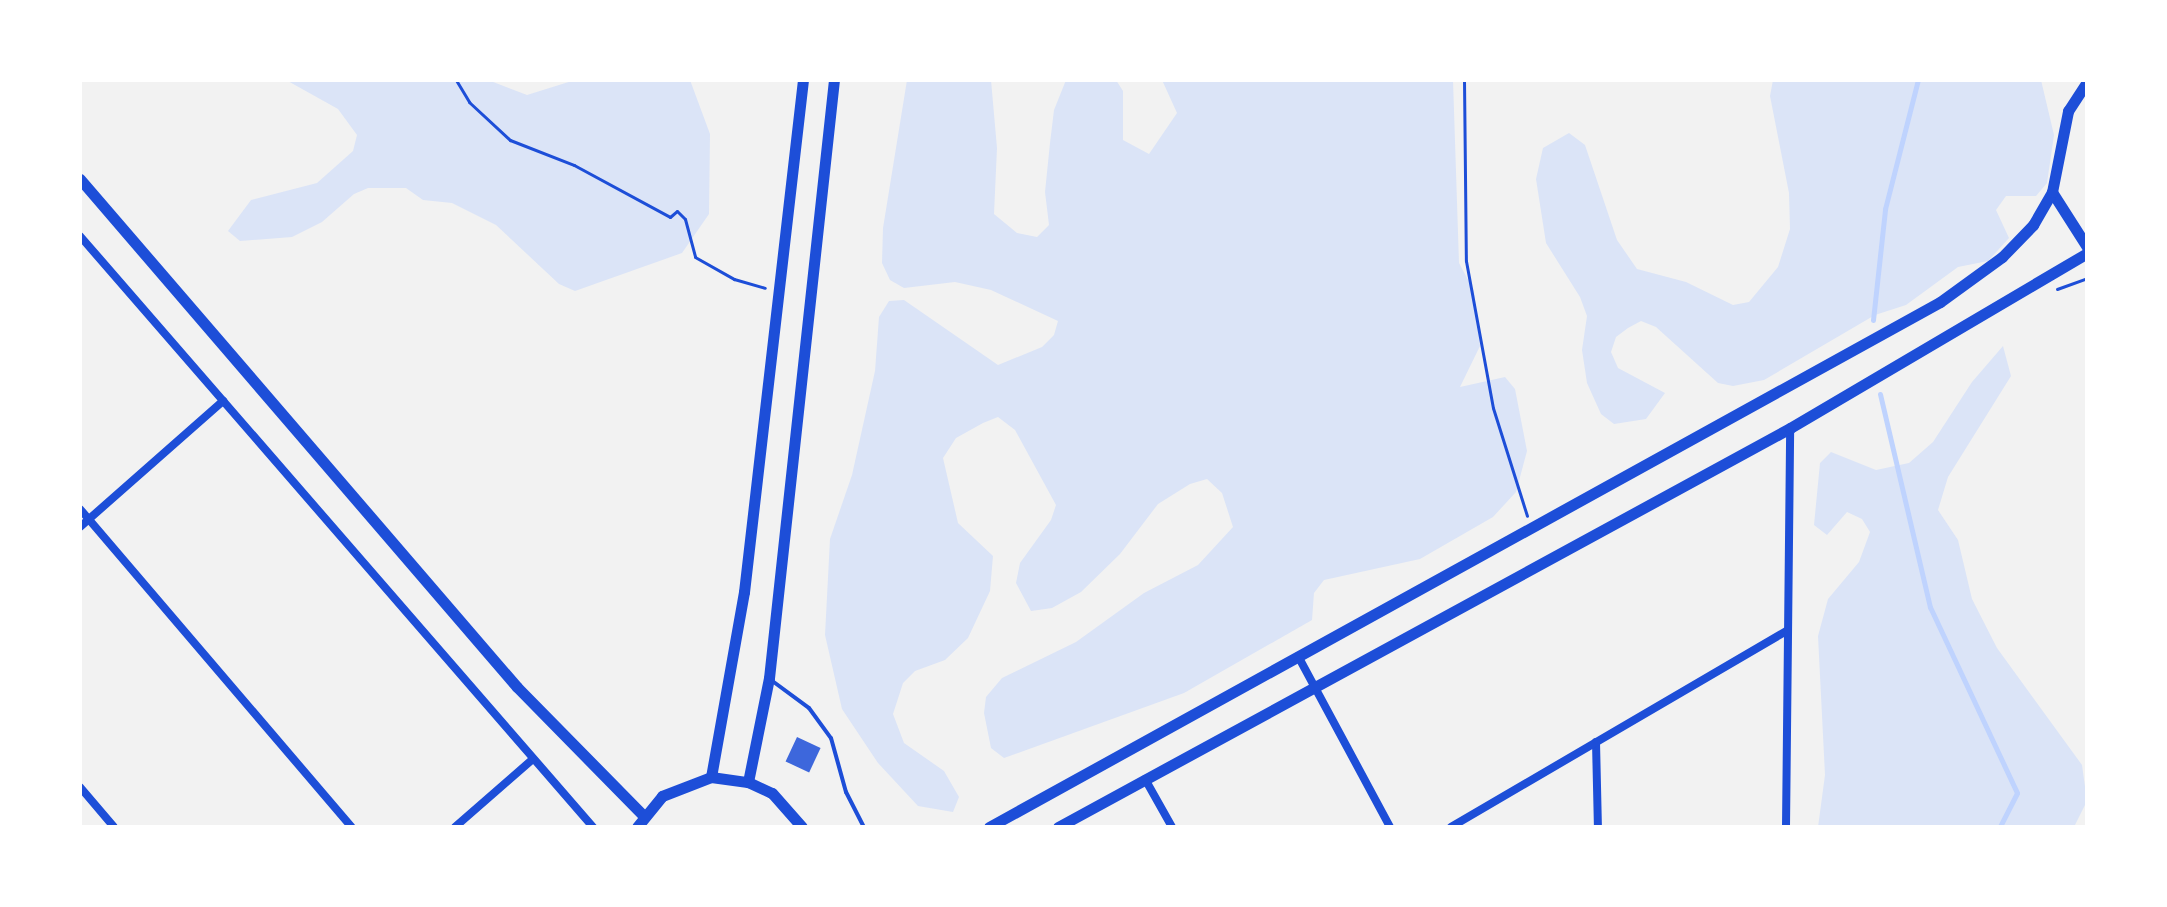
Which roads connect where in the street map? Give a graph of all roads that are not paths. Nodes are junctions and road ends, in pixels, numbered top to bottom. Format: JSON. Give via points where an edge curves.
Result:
{"nodes":[{"id":1,"x":803,"y":80,"type":"edge"},
{"id":2,"x":834,"y":80,"type":"edge"},
{"id":3,"x":2087,"y":82,"type":"edge"},
{"id":4,"x":80,"y":179,"type":"edge"},
{"id":5,"x":2052,"y":192,"type":"junction"},
{"id":6,"x":80,"y":236,"type":"edge"},
{"id":7,"x":2087,"y":247,"type":"edge"},
{"id":8,"x":2087,"y":253,"type":"edge"},
{"id":9,"x":223,"y":401,"type":"junction"},
{"id":10,"x":1790,"y":428,"type":"junction"},
{"id":11,"x":80,"y":509,"type":"edge"},
{"id":12,"x":89,"y":519,"type":"junction"},
{"id":13,"x":80,"y":527,"type":"edge"},
{"id":14,"x":1786,"y":631,"type":"junction"},
{"id":15,"x":1298,"y":656,"type":"junction"},
{"id":16,"x":769,"y":678,"type":"junction"},
{"id":17,"x":1313,"y":687,"type":"junction"},
{"id":18,"x":1596,"y":742,"type":"junction"},
{"id":19,"x":533,"y":759,"type":"junction"},
{"id":20,"x":711,"y":777,"type":"junction"},
{"id":21,"x":1145,"y":779,"type":"junction"},
{"id":22,"x":748,"y":782,"type":"junction"},
{"id":23,"x":80,"y":787,"type":"edge"},
{"id":24,"x":643,"y":815,"type":"junction"},
{"id":25,"x":114,"y":827,"type":"edge"},
{"id":26,"x":352,"y":827,"type":"edge"},
{"id":27,"x":455,"y":827,"type":"edge"},
{"id":28,"x":593,"y":827,"type":"edge"},
{"id":29,"x":637,"y":827,"type":"edge"},
{"id":30,"x":802,"y":827,"type":"edge"},
{"id":31,"x":864,"y":827,"type":"edge"},
{"id":32,"x":989,"y":827,"type":"edge"},
{"id":33,"x":1058,"y":827,"type":"edge"},
{"id":34,"x":1172,"y":827,"type":"edge"},
{"id":35,"x":1390,"y":827,"type":"edge"},
{"id":36,"x":1451,"y":827,"type":"edge"},
{"id":37,"x":1598,"y":827,"type":"edge"},
{"id":38,"x":1786,"y":827,"type":"edge"}],
"edges":[{"from":1,"to":20,"type":"main road","via":[[744,592]]},
{"from":2,"to":16,"type":"main road"},
{"from":3,"to":5,"type":"main road","via":[[2068,111]]},
{"from":4,"to":24,"type":"main road","via":[[517,687]]},
{"from":5,"to":7,"type":"main road"},
{"from":5,"to":15,"type":"main road","via":[[2033,225],[2002,257],[1940,302]]},
{"from":6,"to":9,"type":"street"},
{"from":8,"to":10,"type":"main road"},
{"from":9,"to":12,"type":"street"},
{"from":9,"to":19,"type":"street"},
{"from":10,"to":14,"type":"street"},
{"from":10,"to":17,"type":"main road"},
{"from":11,"to":12,"type":"street"},
{"from":12,"to":13,"type":"street"},
{"from":12,"to":26,"type":"street"},
{"from":14,"to":18,"type":"street"},
{"from":14,"to":38,"type":"street"},
{"from":15,"to":17,"type":"street"},
{"from":15,"to":32,"type":"main road"},
{"from":16,"to":22,"type":"main road"},
{"from":16,"to":31,"type":"lane","via":[[809,708],[831,738],[846,792]]},
{"from":17,"to":21,"type":"main road"},
{"from":17,"to":35,"type":"street"},
{"from":18,"to":36,"type":"street"},
{"from":18,"to":37,"type":"street"},
{"from":19,"to":27,"type":"street"},
{"from":19,"to":28,"type":"street"},
{"from":20,"to":22,"type":"main road"},
{"from":20,"to":24,"type":"main road","via":[[685,783]]},
{"from":21,"to":33,"type":"main road"},
{"from":21,"to":34,"type":"street"},
{"from":22,"to":30,"type":"main road","via":[[772,793]]},
{"from":23,"to":25,"type":"street"},
{"from":24,"to":29,"type":"main road"}]}
